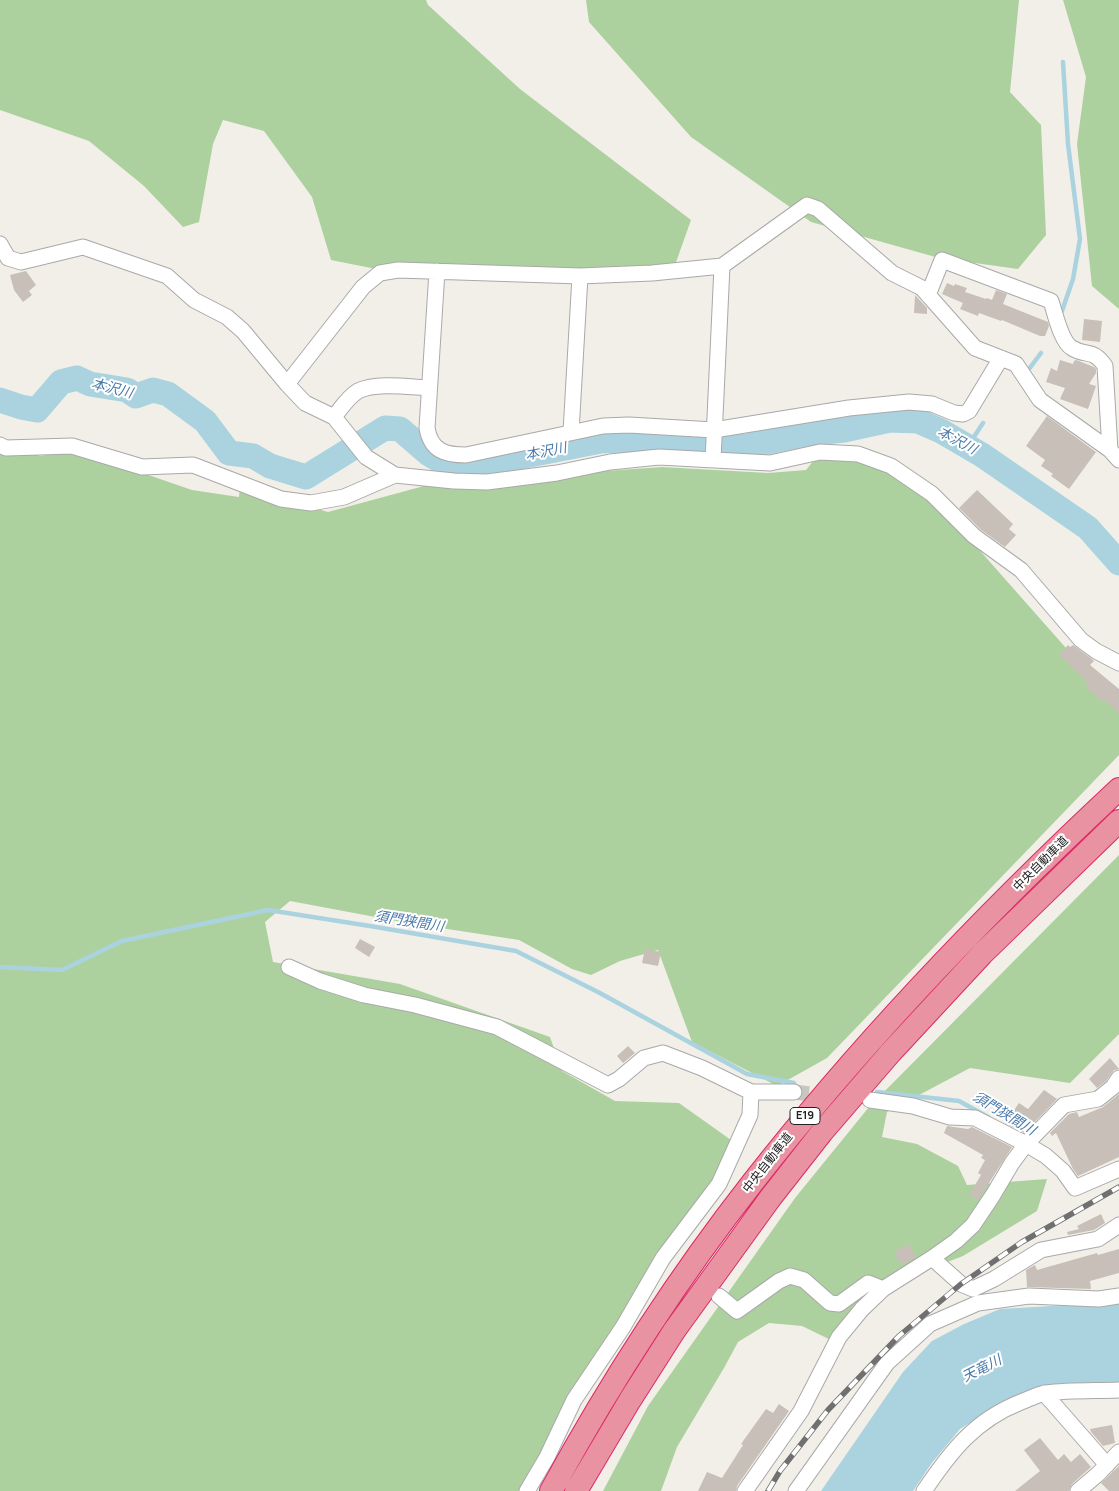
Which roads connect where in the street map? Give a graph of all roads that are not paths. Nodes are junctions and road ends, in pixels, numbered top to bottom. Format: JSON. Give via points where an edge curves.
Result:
{"nodes":[{"id":1,"x":0,"y":244,"type":"edge"},
{"id":2,"x":722,"y":266,"type":"junction"},
{"id":3,"x":437,"y":271,"type":"junction"},
{"id":4,"x":580,"y":276,"type":"junction"},
{"id":5,"x":928,"y":294,"type":"junction"},
{"id":6,"x":1001,"y":358,"type":"junction"},
{"id":7,"x":287,"y":384,"type":"junction"},
{"id":8,"x":429,"y":388,"type":"junction"},
{"id":9,"x":334,"y":417,"type":"junction"},
{"id":10,"x":714,"y":430,"type":"junction"},
{"id":11,"x":571,"y":432,"type":"junction"},
{"id":12,"x":0,"y":445,"type":"edge"},
{"id":13,"x":1114,"y":455,"type":"edge"},
{"id":14,"x":713,"y":460,"type":"junction"},
{"id":15,"x":395,"y":474,"type":"junction"},
{"id":16,"x":1119,"y":662,"type":"edge"},
{"id":17,"x":1119,"y":789,"type":"edge"},
{"id":18,"x":1119,"y":821,"type":"edge"},
{"id":19,"x":289,"y":967,"type":"dead end"},
{"id":20,"x":1119,"y":1078,"type":"edge"},
{"id":21,"x":751,"y":1092,"type":"junction"},
{"id":22,"x":794,"y":1092,"type":"tunnel mouth"},
{"id":23,"x":870,"y":1100,"type":"dead end"},
{"id":24,"x":1026,"y":1144,"type":"junction"},
{"id":25,"x":1119,"y":1169,"type":"edge"},
{"id":26,"x":1119,"y":1225,"type":"edge"},
{"id":27,"x":932,"y":1258,"type":"junction"},
{"id":28,"x":883,"y":1289,"type":"junction"},
{"id":29,"x":719,"y":1296,"type":"dead end"},
{"id":30,"x":1119,"y":1296,"type":"edge"},
{"id":31,"x":1119,"y":1390,"type":"edge"},
{"id":32,"x":1044,"y":1393,"type":"junction"},
{"id":33,"x":1119,"y":1452,"type":"edge"},
{"id":34,"x":1107,"y":1465,"type":"junction"},
{"id":35,"x":527,"y":1491,"type":"edge"},
{"id":36,"x":551,"y":1491,"type":"edge"},
{"id":37,"x":576,"y":1491,"type":"edge"},
{"id":38,"x":744,"y":1491,"type":"edge"},
{"id":39,"x":796,"y":1491,"type":"edge"},
{"id":40,"x":924,"y":1491,"type":"edge"},
{"id":41,"x":1078,"y":1491,"type":"edge"}],
"edges":[{"from":1,"to":7,"type":"street","via":[[8,258],[21,262],[84,247],[168,276],[194,300],[227,317],[243,331]]},
{"from":2,"to":4,"type":"street"},
{"from":2,"to":5,"type":"street","via":[[806,205],[818,209],[892,273]]},
{"from":2,"to":10,"type":"street"},
{"from":3,"to":4,"type":"street"},
{"from":3,"to":7,"type":"street","via":[[380,273],[364,287]]},
{"from":3,"to":8,"type":"street"},
{"from":4,"to":11,"type":"street"},
{"from":5,"to":6,"type":"street","via":[[975,348]]},
{"from":5,"to":13,"type":"street","via":[[942,260],[1051,301],[1064,340],[1071,348],[1099,357],[1105,366]]},
{"from":6,"to":10,"type":"street","via":[[969,411],[963,414],[932,404],[909,402],[849,408]]},
{"from":6,"to":13,"type":"street","via":[[1016,364],[1040,400]]},
{"from":7,"to":9,"type":"street","via":[[305,403]]},
{"from":8,"to":9,"type":"street","via":[[369,387],[352,396]]},
{"from":8,"to":11,"type":"street","via":[[429,438],[434,446],[452,455],[466,455]]},
{"from":9,"to":15,"type":"street","via":[[366,457]]},
{"from":10,"to":11,"type":"street","via":[[629,424]]},
{"from":10,"to":14,"type":"street"},
{"from":12,"to":15,"type":"street","via":[[6,448],[72,446],[142,467],[193,465],[281,499],[311,503],[344,497]]},
{"from":14,"to":15,"type":"street","via":[[660,456],[487,482]]},
{"from":14,"to":16,"type":"street","via":[[770,462],[820,452],[858,454],[891,466],[932,494],[974,536],[1021,570],[1081,640]]},
{"from":17,"to":36,"type":"highway","name":"中央自動車道","number":"E19","via":[[964,941],[873,1038],[804,1119],[752,1184],[654,1319]]},
{"from":18,"to":37,"type":"highway","name":"中央自動車道","number":"E19","via":[[982,954],[822,1132],[674,1331]]},
{"from":19,"to":21,"type":"street","via":[[364,995],[497,1027],[608,1085],[644,1058],[662,1054],[702,1068]]},
{"from":20,"to":24,"type":"street","via":[[1098,1099],[1064,1105]]},
{"from":21,"to":22,"type":"street"},
{"from":21,"to":35,"type":"street","via":[[750,1115],[718,1184],[574,1400]]},
{"from":23,"to":24,"type":"street","via":[[913,1106],[950,1117],[975,1118]]},
{"from":24,"to":25,"type":"street","via":[[1063,1171],[1075,1188]]},
{"from":24,"to":27,"type":"street","via":[[973,1225]]},
{"from":26,"to":27,"type":"street","via":[[1098,1239],[1041,1250],[973,1289],[961,1284]]},
{"from":27,"to":28,"type":"street"},
{"from":28,"to":29,"type":"street","via":[[868,1284],[839,1304],[830,1303],[804,1280],[790,1276],[737,1311]]},
{"from":28,"to":38,"type":"street","via":[[839,1337],[800,1411]]},
{"from":30,"to":39,"type":"street","via":[[1099,1299],[1030,1296],[978,1303],[930,1324],[887,1362]]},
{"from":31,"to":32,"type":"street"},
{"from":32,"to":34,"type":"street"},
{"from":32,"to":40,"type":"street","via":[[1005,1408],[981,1423],[960,1443]]},
{"from":33,"to":34,"type":"street"},
{"from":34,"to":41,"type":"street"}]}
